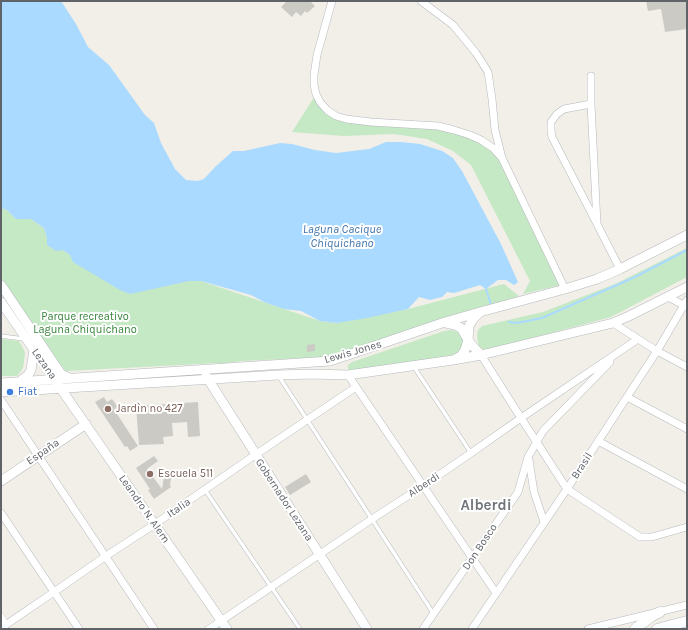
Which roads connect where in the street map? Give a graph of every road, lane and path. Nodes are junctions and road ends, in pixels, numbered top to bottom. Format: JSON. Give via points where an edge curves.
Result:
{"nodes":[{"id":1,"x":421,"y":1,"type":"edge"},
{"id":2,"x":330,"y":2,"type":"edge"},
{"id":3,"x":591,"y":76,"type":"dead end"},
{"id":4,"x":591,"y":104,"type":"junction"},
{"id":5,"x":502,"y":158,"type":"junction"},
{"id":6,"x":597,"y":224,"type":"junction"},
{"id":7,"x":687,"y":235,"type":"edge"},
{"id":8,"x":620,"y":269,"type":"junction"},
{"id":9,"x":1,"y":285,"type":"edge"},
{"id":10,"x":687,"y":287,"type":"edge"},
{"id":11,"x":565,"y":289,"type":"junction"},
{"id":12,"x":668,"y":297,"type":"junction"},
{"id":13,"x":1,"y":302,"type":"edge"},
{"id":14,"x":686,"y":304,"type":"edge"},
{"id":15,"x":480,"y":312,"type":"junction"},
{"id":16,"x":445,"y":322,"type":"junction"},
{"id":17,"x":612,"y":324,"type":"junction"},
{"id":18,"x":1,"y":336,"type":"edge"},
{"id":19,"x":27,"y":339,"type":"junction"},
{"id":20,"x":638,"y":339,"type":"junction"},
{"id":21,"x":468,"y":340,"type":"junction"},
{"id":22,"x":34,"y":349,"type":"junction"},
{"id":23,"x":620,"y":351,"type":"junction"},
{"id":24,"x":657,"y":351,"type":"junction"},
{"id":25,"x":348,"y":355,"type":"junction"},
{"id":26,"x":481,"y":355,"type":"junction"},
{"id":27,"x":453,"y":360,"type":"junction"},
{"id":28,"x":414,"y":366,"type":"junction"},
{"id":29,"x":687,"y":367,"type":"edge"},
{"id":30,"x":203,"y":370,"type":"junction"},
{"id":31,"x":278,"y":375,"type":"junction"},
{"id":32,"x":348,"y":375,"type":"junction"},
{"id":33,"x":69,"y":378,"type":"junction"},
{"id":34,"x":54,"y":379,"type":"junction"},
{"id":35,"x":207,"y":380,"type":"junction"},
{"id":36,"x":18,"y":382,"type":"junction"},
{"id":37,"x":1,"y":383,"type":"edge"},
{"id":38,"x":356,"y":387,"type":"junction"},
{"id":39,"x":61,"y":389,"type":"junction"},
{"id":40,"x":1,"y":392,"type":"edge"},
{"id":41,"x":627,"y":397,"type":"junction"},
{"id":42,"x":1,"y":400,"type":"edge"},
{"id":43,"x":521,"y":418,"type":"junction"},
{"id":44,"x":307,"y":419,"type":"junction"},
{"id":45,"x":86,"y":424,"type":"junction"},
{"id":46,"x":687,"y":429,"type":"edge"},
{"id":47,"x":598,"y":441,"type":"junction"},
{"id":48,"x":537,"y":442,"type":"junction"},
{"id":49,"x":471,"y":454,"type":"junction"},
{"id":50,"x":255,"y":455,"type":"junction"},
{"id":51,"x":38,"y":456,"type":"junction"},
{"id":52,"x":528,"y":457,"type":"junction"},
{"id":53,"x":1,"y":481,"type":"edge"},
{"id":54,"x":423,"y":486,"type":"junction"},
{"id":55,"x":567,"y":489,"type":"junction"},
{"id":56,"x":687,"y":489,"type":"edge"},
{"id":57,"x":206,"y":490,"type":"junction"},
{"id":58,"x":518,"y":492,"type":"junction"},
{"id":59,"x":534,"y":492,"type":"junction"},
{"id":60,"x":1,"y":513,"type":"edge"},
{"id":61,"x":372,"y":519,"type":"junction"},
{"id":62,"x":544,"y":522,"type":"junction"},
{"id":63,"x":155,"y":524,"type":"junction"},
{"id":64,"x":687,"y":527,"type":"edge"},
{"id":65,"x":319,"y":555,"type":"junction"},
{"id":66,"x":106,"y":556,"type":"junction"},
{"id":67,"x":472,"y":559,"type":"junction"},
{"id":68,"x":272,"y":587,"type":"junction"},
{"id":69,"x":54,"y":592,"type":"junction"},
{"id":70,"x":496,"y":593,"type":"junction"},
{"id":71,"x":687,"y":605,"type":"edge"},
{"id":72,"x":660,"y":612,"type":"junction"},
{"id":73,"x":434,"y":614,"type":"junction"},
{"id":74,"x":1,"y":616,"type":"edge"},
{"id":75,"x":221,"y":621,"type":"junction"},
{"id":76,"x":687,"y":621,"type":"edge"},
{"id":77,"x":6,"y":627,"type":"edge"},
{"id":78,"x":79,"y":629,"type":"edge"},
{"id":79,"x":154,"y":629,"type":"edge"},
{"id":80,"x":209,"y":629,"type":"edge"},
{"id":81,"x":227,"y":629,"type":"edge"},
{"id":82,"x":300,"y":629,"type":"edge"},
{"id":83,"x":367,"y":629,"type":"edge"},
{"id":84,"x":423,"y":629,"type":"edge"},
{"id":85,"x":472,"y":629,"type":"edge"},
{"id":86,"x":588,"y":629,"type":"edge"},
{"id":87,"x":635,"y":629,"type":"edge"},
{"id":88,"x":657,"y":629,"type":"edge"}],
"edges":[{"from":1,"to":5,"type":"street","via":[[453,25],[488,72],[495,130]]},
{"from":2,"to":5,"type":"street","via":[[317,55],[314,80],[316,94],[327,110],[336,116],[371,122],[438,126],[454,130],[481,140]]},
{"from":3,"to":4,"type":"street"},
{"from":4,"to":6,"type":"street"},
{"from":4,"to":6,"type":"street","via":[[564,109],[554,118],[551,130],[552,137]]},
{"from":5,"to":11,"type":"street"},
{"from":6,"to":8,"type":"street"},
{"from":7,"to":8,"type":"street","name":"Lewis Jones"},
{"from":8,"to":11,"type":"street","name":"Lewis Jones"},
{"from":9,"to":33,"type":"street","via":[[61,374]]},
{"from":10,"to":12,"type":"street","name":"Lewis Jones"},
{"from":11,"to":15,"type":"street","name":"Lewis Jones"},
{"from":12,"to":14,"type":"street"},
{"from":12,"to":17,"type":"street","name":"Lewis Jones"},
{"from":13,"to":19,"type":"street"},
{"from":14,"to":24,"type":"street","name":"Brasil"},
{"from":15,"to":16,"type":"street","name":"Lewis Jones"},
{"from":15,"to":21,"type":"street","via":[[469,326]]},
{"from":16,"to":21,"type":"street","via":[[461,328]]},
{"from":16,"to":25,"type":"street","name":"Lewis Jones"},
{"from":17,"to":20,"type":"street"},
{"from":17,"to":26,"type":"street","name":"Lewis Jones"},
{"from":18,"to":19,"type":"lane"},
{"from":19,"to":22,"type":"street","name":"Lezana"},
{"from":20,"to":23,"type":"street","name":"Alberdi"},
{"from":20,"to":24,"type":"street"},
{"from":21,"to":26,"type":"street"},
{"from":21,"to":27,"type":"street","via":[[465,350]]},
{"from":22,"to":34,"type":"street","name":"Lezana"},
{"from":22,"to":36,"type":"street","via":[[31,370]]},
{"from":23,"to":43,"type":"street","name":"Alberdi"},
{"from":23,"to":48,"type":"street","name":"Don Bosco","via":[[543,431]]},
{"from":24,"to":29,"type":"street"},
{"from":24,"to":41,"type":"street","name":"Brasil"},
{"from":25,"to":30,"type":"street","name":"Lewis Jones","via":[[330,361]]},
{"from":25,"to":32,"type":"street","via":[[342,366]]},
{"from":26,"to":27,"type":"street","name":"Lewis Jones"},
{"from":26,"to":43,"type":"street"},
{"from":27,"to":28,"type":"street","name":"Lewis Jones"},
{"from":28,"to":32,"type":"street","name":"Lewis Jones"},
{"from":28,"to":49,"type":"lane"},
{"from":30,"to":33,"type":"street","name":"Lewis Jones"},
{"from":30,"to":35,"type":"street","name":"Gobernador Lezana"},
{"from":31,"to":32,"type":"street","name":"Lewis Jones"},
{"from":31,"to":35,"type":"street","name":"Lewis Jones"},
{"from":31,"to":44,"type":"lane"},
{"from":32,"to":38,"type":"street"},
{"from":33,"to":34,"type":"street","name":"Lewis Jones"},
{"from":34,"to":36,"type":"street","name":"Lewis Jones"},
{"from":34,"to":39,"type":"street","name":"Lezana"},
{"from":35,"to":39,"type":"street","name":"Lewis Jones"},
{"from":35,"to":50,"type":"street","name":"Gobernador Lezana"},
{"from":36,"to":37,"type":"street","name":"Lewis Jones"},
{"from":38,"to":44,"type":"street","name":"Italia"},
{"from":38,"to":54,"type":"street"},
{"from":39,"to":40,"type":"street","name":"Lewis Jones"},
{"from":39,"to":45,"type":"street","name":"Leandro N. Alem"},
{"from":41,"to":46,"type":"street"},
{"from":41,"to":47,"type":"street","name":"Brasil"},
{"from":42,"to":51,"type":"street"},
{"from":43,"to":48,"type":"street"},
{"from":43,"to":49,"type":"street","name":"Alberdi"},
{"from":44,"to":50,"type":"street","name":"Italia"},
{"from":44,"to":61,"type":"lane"},
{"from":45,"to":51,"type":"street","name":"España"},
{"from":45,"to":63,"type":"street","name":"Leandro N. Alem"},
{"from":47,"to":55,"type":"street","name":"Brasil"},
{"from":47,"to":56,"type":"street"},
{"from":48,"to":52,"type":"street","name":"Don Bosco"},
{"from":48,"to":55,"type":"street"},
{"from":49,"to":54,"type":"street","name":"Alberdi"},
{"from":50,"to":57,"type":"street","name":"Italia"},
{"from":50,"to":65,"type":"street","name":"Gobernador Lezana"},
{"from":51,"to":53,"type":"street","name":"España"},
{"from":51,"to":66,"type":"street"},
{"from":52,"to":58,"type":"street","name":"Don Bosco"},
{"from":52,"to":59,"type":"street"},
{"from":54,"to":61,"type":"street","name":"Alberdi"},
{"from":54,"to":67,"type":"street"},
{"from":55,"to":62,"type":"street","name":"Brasil"},
{"from":55,"to":64,"type":"street","via":[[640,537],[652,537]]},
{"from":57,"to":63,"type":"street","name":"Italia"},
{"from":57,"to":68,"type":"lane"},
{"from":58,"to":59,"type":"street","via":[[523,489]]},
{"from":58,"to":67,"type":"street","name":"Don Bosco"},
{"from":59,"to":62,"type":"street"},
{"from":60,"to":69,"type":"street"},
{"from":61,"to":65,"type":"street","name":"Alberdi"},
{"from":61,"to":73,"type":"lane"},
{"from":62,"to":70,"type":"street","name":"Brasil"},
{"from":63,"to":66,"type":"street","name":"Italia"},
{"from":63,"to":75,"type":"street","name":"Leandro N. Alem"},
{"from":65,"to":68,"type":"street","name":"Alberdi"},
{"from":65,"to":83,"type":"street","name":"Gobernador Lezana"},
{"from":66,"to":69,"type":"street","name":"Italia"},
{"from":66,"to":79,"type":"street"},
{"from":67,"to":70,"type":"street"},
{"from":67,"to":73,"type":"street","name":"Don Bosco"},
{"from":68,"to":75,"type":"street","name":"Alberdi"},
{"from":68,"to":82,"type":"lane"},
{"from":69,"to":77,"type":"street","name":"Italia"},
{"from":69,"to":78,"type":"street"},
{"from":70,"to":85,"type":"street","name":"Brasil"},
{"from":71,"to":72,"type":"street"},
{"from":72,"to":86,"type":"street"},
{"from":72,"to":87,"type":"main road"},
{"from":73,"to":84,"type":"street","name":"Don Bosco"},
{"from":74,"to":77,"type":"street"},
{"from":75,"to":80,"type":"street","name":"Alberdi"},
{"from":75,"to":81,"type":"street","name":"Leandro N. Alem"},
{"from":76,"to":88,"type":"main road"}]}
